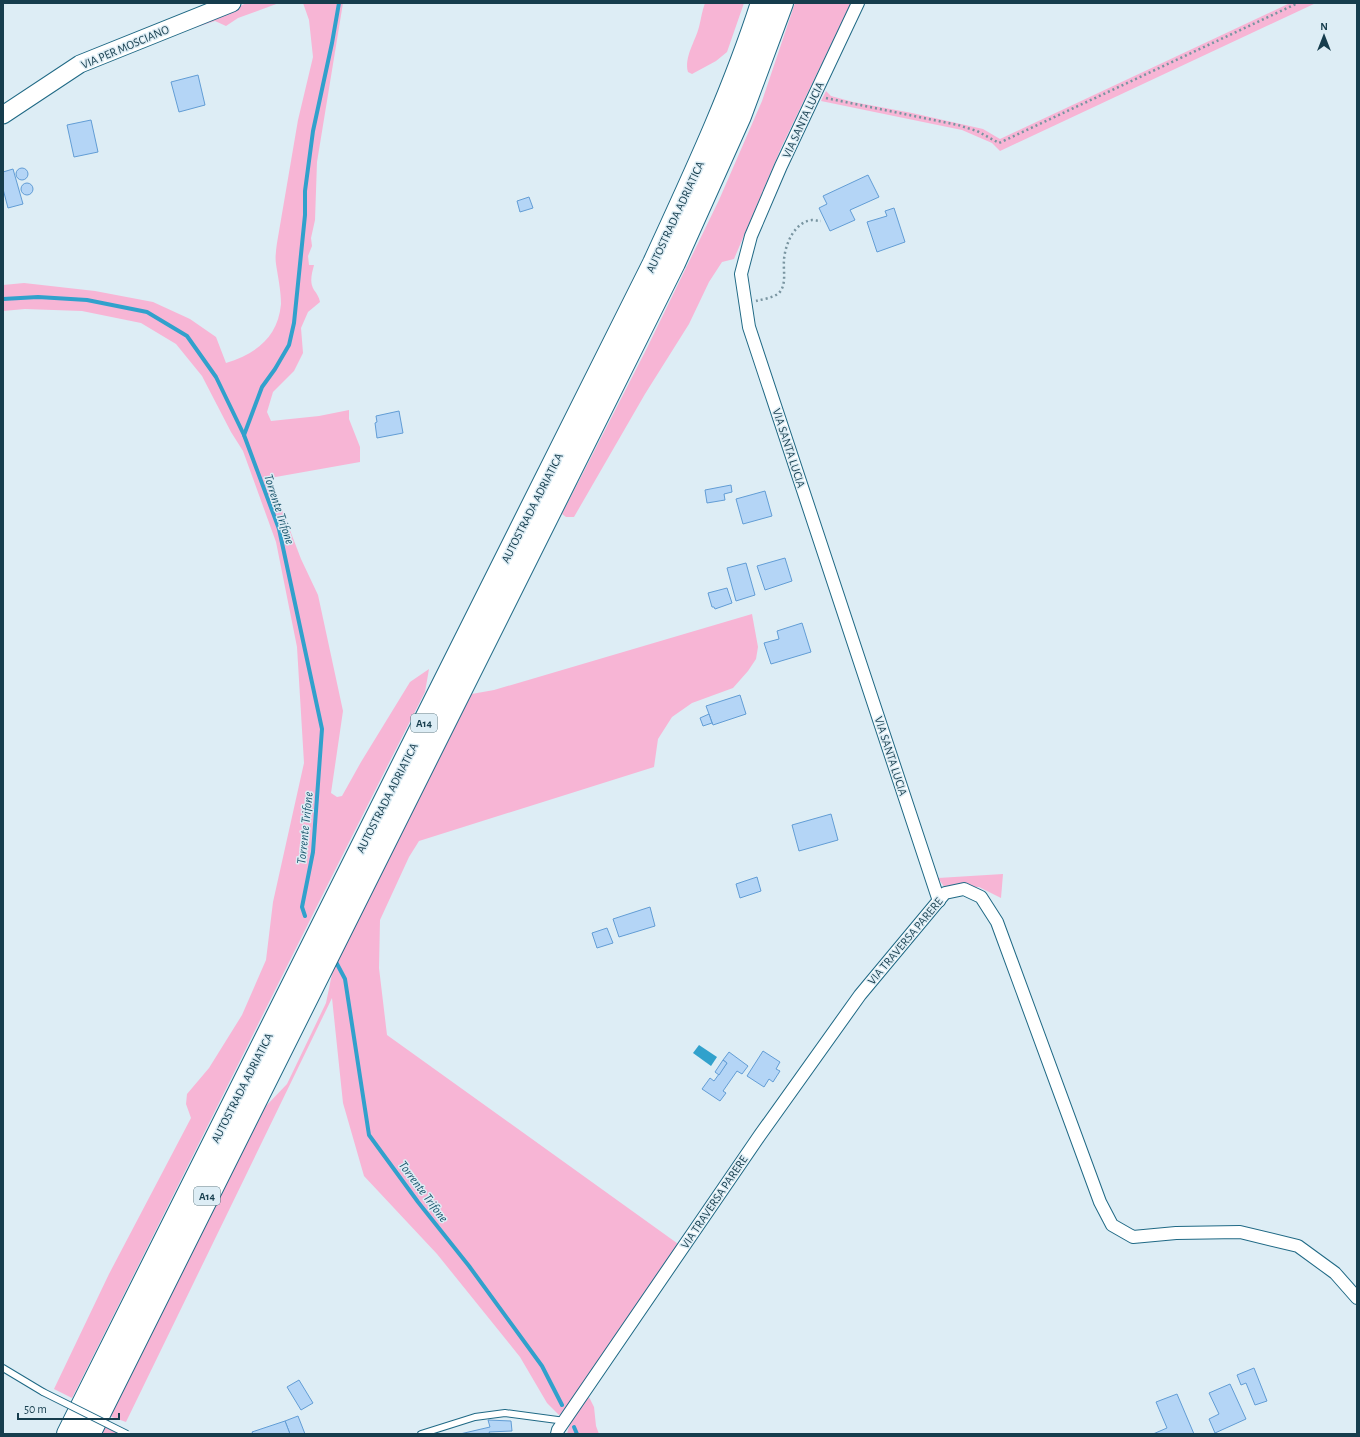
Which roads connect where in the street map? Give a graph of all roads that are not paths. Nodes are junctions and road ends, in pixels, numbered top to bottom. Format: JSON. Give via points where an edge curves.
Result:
{"nodes":[{"id":1,"x":232,"y":3,"type":"edge"},
{"id":2,"x":762,"y":3,"type":"edge"},
{"id":3,"x":782,"y":3,"type":"edge"},
{"id":4,"x":858,"y":3,"type":"edge"},
{"id":5,"x":3,"y":115,"type":"edge"},
{"id":6,"x":939,"y":901,"type":"junction"},
{"id":7,"x":1357,"y":1298,"type":"edge"},
{"id":8,"x":3,"y":1368,"type":"edge"},
{"id":9,"x":565,"y":1421,"type":"junction"},
{"id":10,"x":68,"y":1434,"type":"edge"},
{"id":11,"x":88,"y":1434,"type":"edge"},
{"id":12,"x":127,"y":1434,"type":"edge"},
{"id":13,"x":421,"y":1434,"type":"edge"},
{"id":14,"x":558,"y":1434,"type":"edge"}],
"edges":[{"from":1,"to":5,"type":"main road","name":"VIA PER MOSCIANO","via":[[80,64]]},
{"from":2,"to":10,"type":"highway","name":"AUTOSTRADA ADRIATICA","number":"A14","via":[[708,145],[654,263]]},
{"from":3,"to":11,"type":"highway","name":"AUTOSTRADA ADRIATICA","number":"A14","via":[[737,123],[674,263]]},
{"from":4,"to":6,"type":"street","name":"VIA SANTA LUCIA","via":[[751,236],[742,274],[749,327]]},
{"from":6,"to":7,"type":"street","name":"VIA TRAVERSA PARERE","via":[[945,893],[964,889],[981,897],[997,922],[1100,1202],[1112,1225],[1133,1237],[1240,1232],[1298,1246],[1335,1273]]},
{"from":6,"to":9,"type":"street","name":"VIA TRAVERSA PARERE","via":[[860,995],[760,1135]]},
{"from":8,"to":12,"type":"lane","bridge":true,"via":[[43,1392]]},
{"from":9,"to":13,"type":"lane","via":[[505,1413],[475,1417]]},
{"from":9,"to":14,"type":"street","name":"VIA TRAVERSA PARERE"}]}
